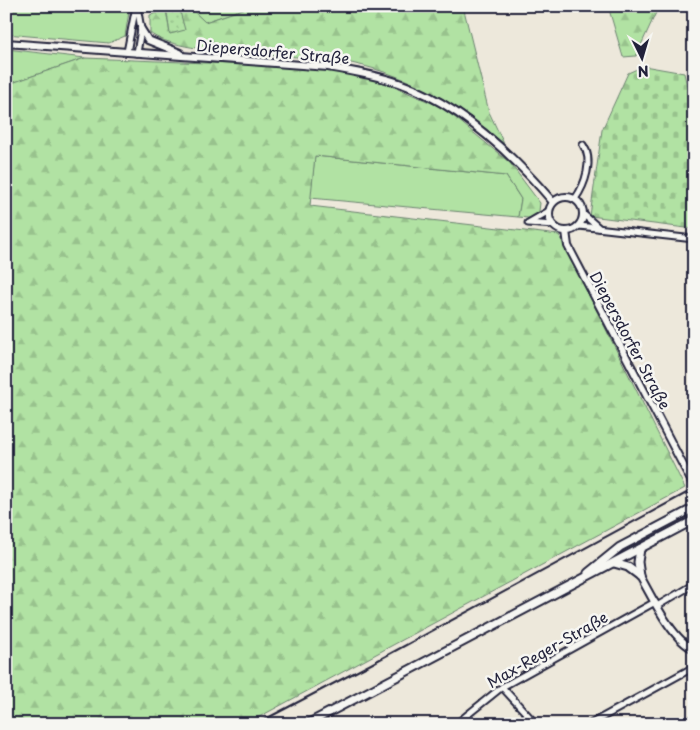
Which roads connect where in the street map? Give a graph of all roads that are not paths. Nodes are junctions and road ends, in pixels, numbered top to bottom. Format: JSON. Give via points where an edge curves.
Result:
{"nodes":[{"id":1,"x":136,"y":6,"type":"edge"},
{"id":2,"x":141,"y":30,"type":"junction"},
{"id":3,"x":6,"y":43,"type":"edge"},
{"id":4,"x":127,"y":52,"type":"junction"},
{"id":5,"x":137,"y":53,"type":"junction"},
{"id":6,"x":191,"y":57,"type":"junction"},
{"id":7,"x":583,"y":145,"type":"dead end"},
{"id":8,"x":575,"y":199,"type":"junction"},
{"id":9,"x":553,"y":202,"type":"junction"},
{"id":10,"x":549,"y":211,"type":"junction"},
{"id":11,"x":583,"y":214,"type":"junction"},
{"id":12,"x":552,"y":225,"type":"junction"},
{"id":13,"x":579,"y":226,"type":"junction"},
{"id":14,"x":599,"y":228,"type":"junction"},
{"id":15,"x":566,"y":231,"type":"junction"},
{"id":16,"x":694,"y":239,"type":"edge"},
{"id":17,"x":694,"y":486,"type":"edge"},
{"id":18,"x":694,"y":508,"type":"edge"},
{"id":19,"x":693,"y":521,"type":"edge"},
{"id":20,"x":640,"y":549,"type":"junction"},
{"id":21,"x":614,"y":563,"type":"junction"},
{"id":22,"x":640,"y":576,"type":"junction"},
{"id":23,"x":576,"y":582,"type":"junction"},
{"id":24,"x":694,"y":584,"type":"edge"},
{"id":25,"x":656,"y":604,"type":"junction"},
{"id":26,"x":694,"y":649,"type":"edge"},
{"id":27,"x":694,"y":667,"type":"edge"},
{"id":28,"x":502,"y":687,"type":"junction"},
{"id":29,"x":694,"y":718,"type":"edge"},
{"id":30,"x":308,"y":724,"type":"edge"},
{"id":31,"x":456,"y":724,"type":"edge"},
{"id":32,"x":536,"y":724,"type":"edge"},
{"id":33,"x":590,"y":724,"type":"edge"},
{"id":34,"x":684,"y":724,"type":"edge"}],
"edges":[{"from":1,"to":2,"type":"street"},
{"from":1,"to":4,"type":"street"},
{"from":2,"to":5,"type":"street"},
{"from":2,"to":6,"type":"street","via":[[158,46]]},
{"from":3,"to":4,"type":"street","name":"Diepersdorfer Straße"},
{"from":4,"to":5,"type":"street","name":"Diepersdorfer Straße"},
{"from":5,"to":6,"type":"street","name":"Diepersdorfer Straße"},
{"from":6,"to":9,"type":"street","name":"Diepersdorfer Straße","via":[[328,66],[364,72],[401,84],[468,120],[532,176]]},
{"from":7,"to":8,"type":"street","via":[[588,160],[586,178]]},
{"from":8,"to":9,"type":"street","via":[[564,196]]},
{"from":8,"to":11,"type":"street","via":[[580,203]]},
{"from":9,"to":10,"type":"street"},
{"from":10,"to":12,"type":"street"},
{"from":10,"to":12,"type":"street","via":[[528,223]]},
{"from":11,"to":13,"type":"street"},
{"from":11,"to":14,"type":"street"},
{"from":12,"to":15,"type":"street"},
{"from":13,"to":14,"type":"street"},
{"from":13,"to":15,"type":"street"},
{"from":14,"to":16,"type":"street"},
{"from":15,"to":17,"type":"street","name":"Diepersdorfer Straße","via":[[568,246]]},
{"from":18,"to":23,"type":"main road","via":[[620,547]]},
{"from":19,"to":20,"type":"main road"},
{"from":20,"to":21,"type":"main road"},
{"from":20,"to":22,"type":"main road"},
{"from":21,"to":22,"type":"main road","via":[[628,567]]},
{"from":21,"to":23,"type":"main road"},
{"from":22,"to":25,"type":"street"},
{"from":23,"to":30,"type":"main road"},
{"from":24,"to":25,"type":"street","name":"Max-Reger-Straße"},
{"from":25,"to":26,"type":"street","via":[[682,642]]},
{"from":25,"to":28,"type":"street","name":"Max-Reger-Straße"},
{"from":27,"to":33,"type":"street"},
{"from":28,"to":31,"type":"street","name":"Max-Reger-Straße"},
{"from":28,"to":32,"type":"street"},
{"from":29,"to":34,"type":"street"}]}
